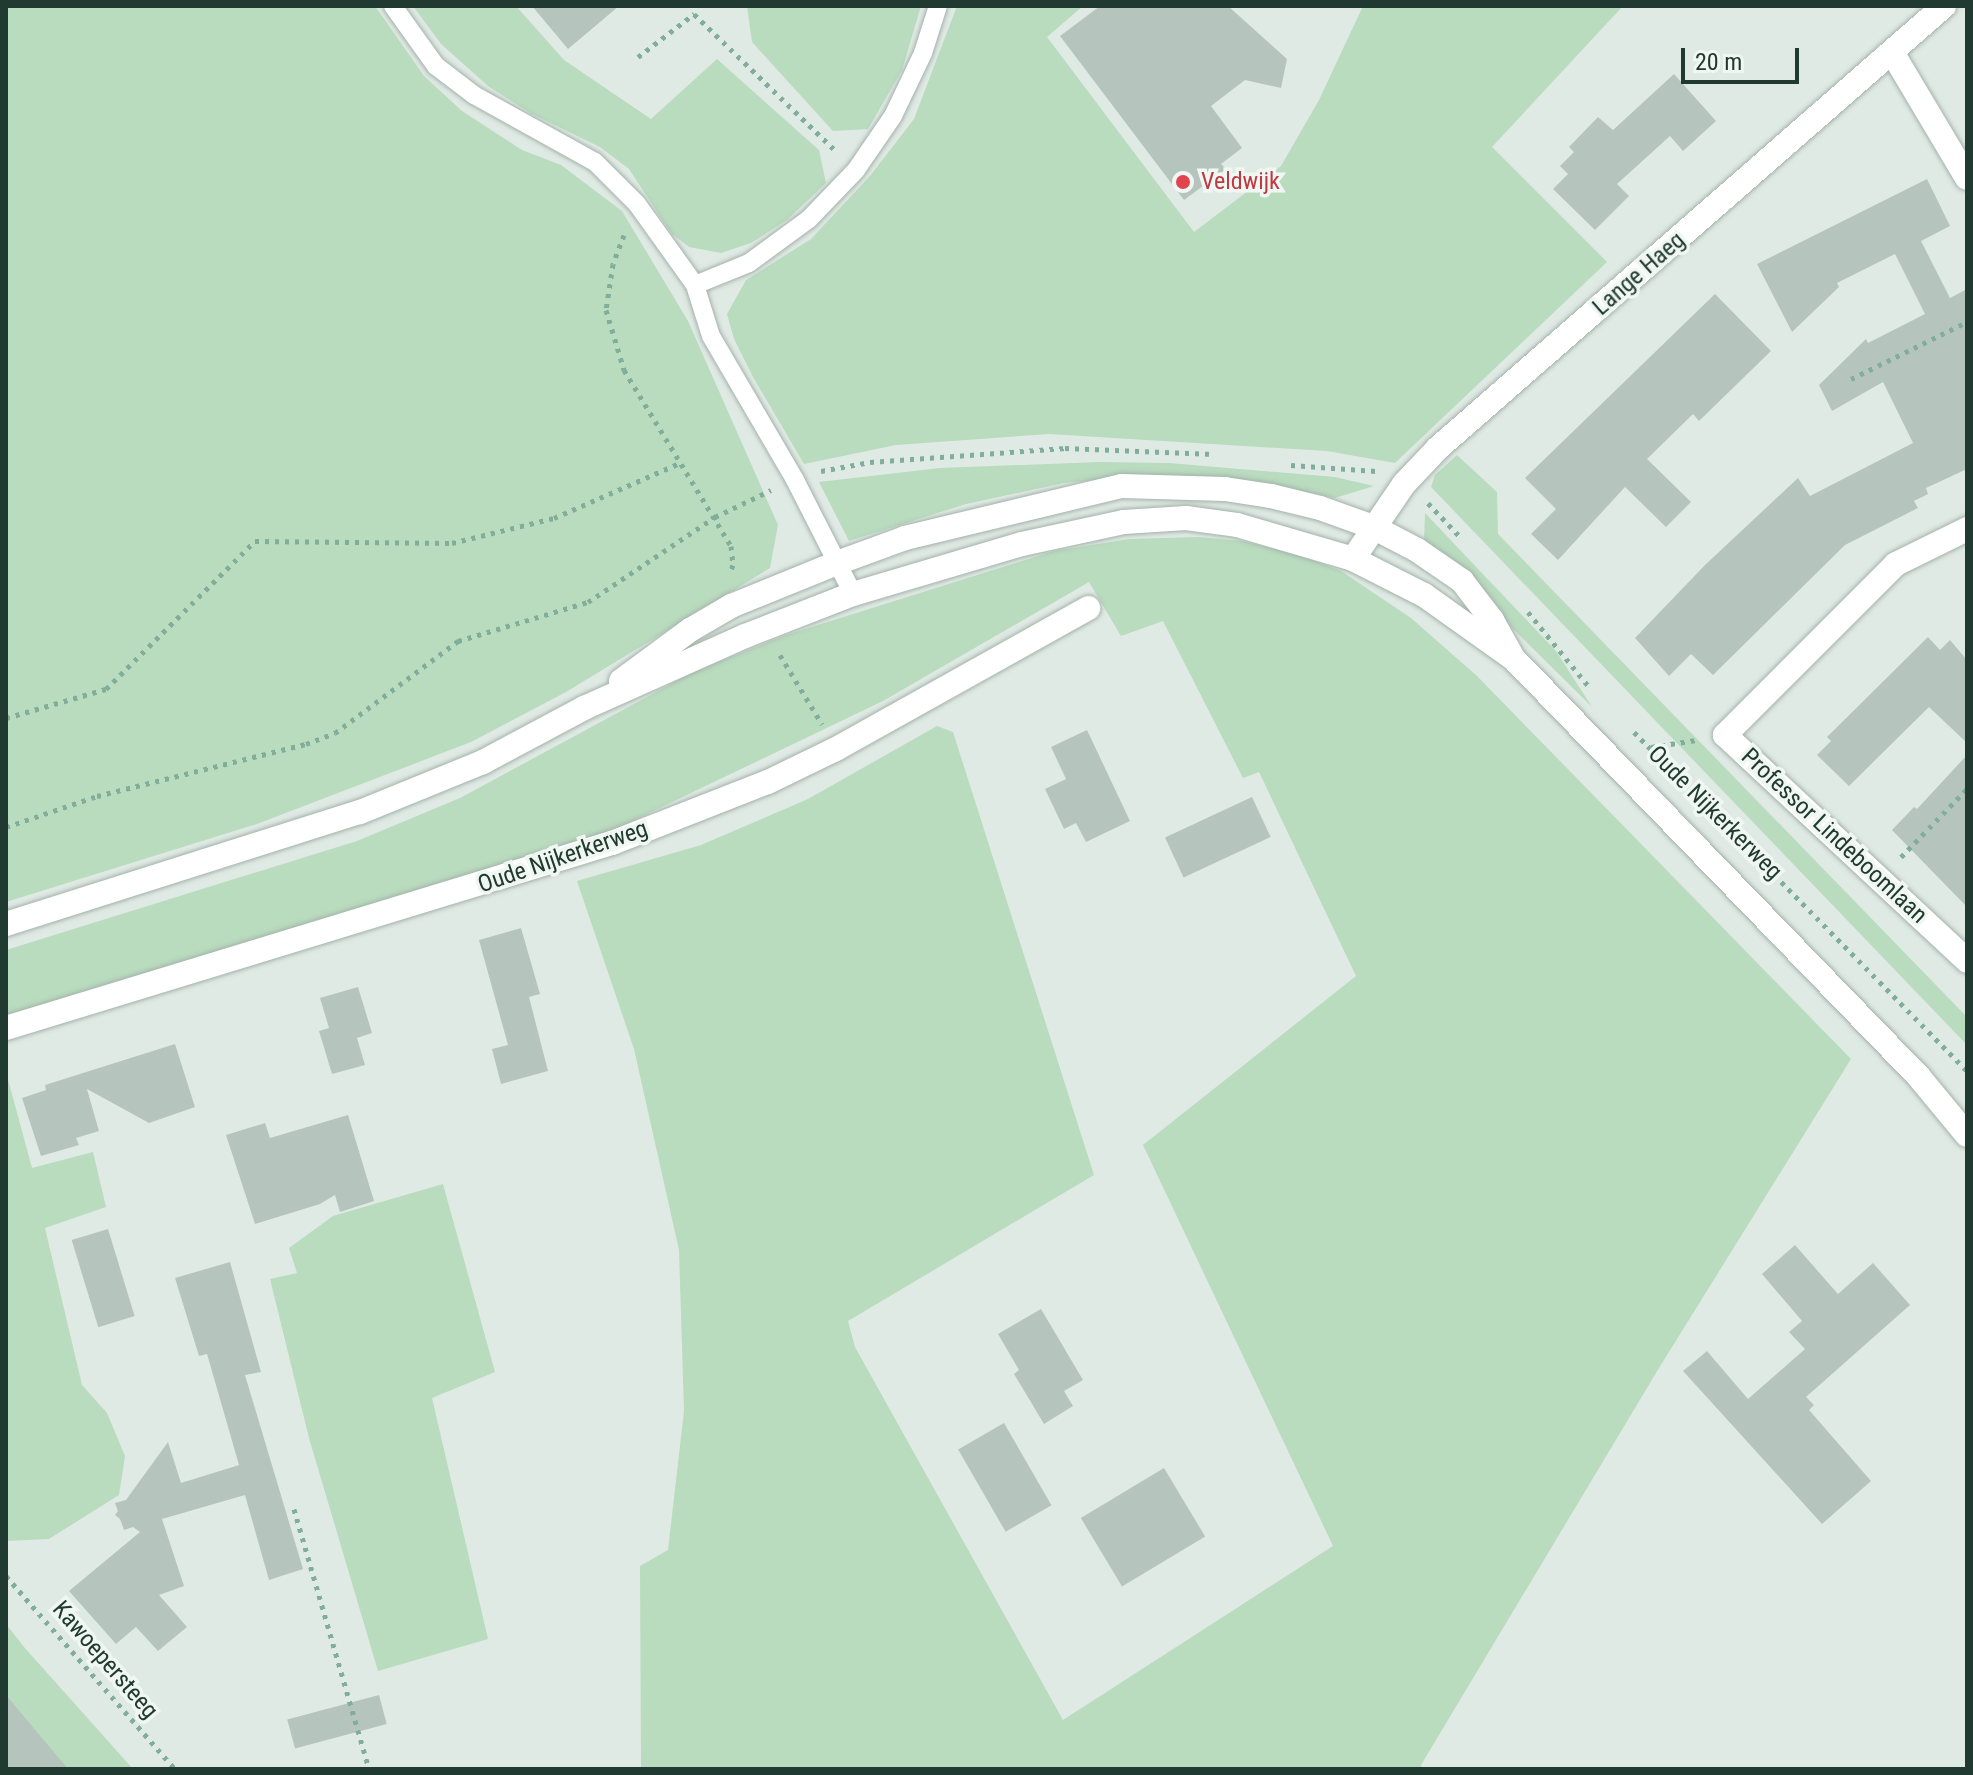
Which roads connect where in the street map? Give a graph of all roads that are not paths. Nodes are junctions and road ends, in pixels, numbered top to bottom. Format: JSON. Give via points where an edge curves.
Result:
{"nodes":[{"id":1,"x":393,"y":6,"type":"edge"},
{"id":2,"x":938,"y":6,"type":"edge"},
{"id":3,"x":1944,"y":6,"type":"edge"},
{"id":4,"x":1893,"y":54,"type":"junction"},
{"id":5,"x":1967,"y":178,"type":"edge"},
{"id":6,"x":695,"y":285,"type":"junction"},
{"id":7,"x":1373,"y":527,"type":"junction"},
{"id":8,"x":1967,"y":529,"type":"edge"},
{"id":9,"x":1353,"y":559,"type":"junction"},
{"id":10,"x":837,"y":563,"type":"junction"},
{"id":11,"x":853,"y":594,"type":"junction"},
{"id":12,"x":1088,"y":608,"type":"dead end"},
{"id":13,"x":1514,"y":659,"type":"junction"},
{"id":14,"x":584,"y":708,"type":"junction"},
{"id":15,"x":6,"y":924,"type":"edge"},
{"id":16,"x":1967,"y":961,"type":"edge"},
{"id":17,"x":6,"y":1028,"type":"edge"},
{"id":18,"x":1919,"y":1077,"type":"junction"},
{"id":19,"x":1967,"y":1114,"type":"edge"},
{"id":20,"x":1967,"y":1135,"type":"edge"}],
"edges":[{"from":1,"to":6,"type":"lane","via":[[436,66],[486,102],[595,162],[637,204]]},
{"from":2,"to":6,"type":"lane","via":[[893,116],[856,170],[809,219],[749,263]]},
{"from":3,"to":4,"type":"street","name":"Lange Haeg"},
{"from":4,"to":5,"type":"street"},
{"from":4,"to":7,"type":"street","name":"Lange Haeg","via":[[1438,448]]},
{"from":6,"to":10,"type":"lane","via":[[711,336]]},
{"from":7,"to":9,"type":"street","name":"Lange Haeg"},
{"from":7,"to":10,"type":"street","name":"Oude Nijkerkerweg","via":[[1271,496],[1122,486],[905,538]]},
{"from":7,"to":13,"type":"street","name":"Oude Nijkerkerweg","via":[[1462,581]]},
{"from":8,"to":16,"type":"street","name":"Professor Lindeboomlaan","via":[[1896,564],[1725,735]]},
{"from":9,"to":11,"type":"street","name":"Oude Nijkerkerweg","via":[[1237,525],[1186,518],[1124,522],[1022,544]]},
{"from":9,"to":13,"type":"street","name":"Oude Nijkerkerweg","via":[[1424,595]]},
{"from":10,"to":11,"type":"lane"},
{"from":10,"to":14,"type":"street","name":"Oude Nijkerkerweg","via":[[731,606]]},
{"from":11,"to":14,"type":"street","name":"Oude Nijkerkerweg"},
{"from":12,"to":17,"type":"street","name":"Oude Nijkerkerweg","via":[[836,749],[768,782],[612,843]]},
{"from":13,"to":18,"type":"street","name":"Oude Nijkerkerweg"},
{"from":14,"to":15,"type":"street","name":"Oude Nijkerkerweg","via":[[483,762],[360,812]]},
{"from":18,"to":19,"type":"street","name":"Oude Nijkerkerweg"},
{"from":18,"to":20,"type":"street","name":"Oude Nijkerkerweg"}]}
